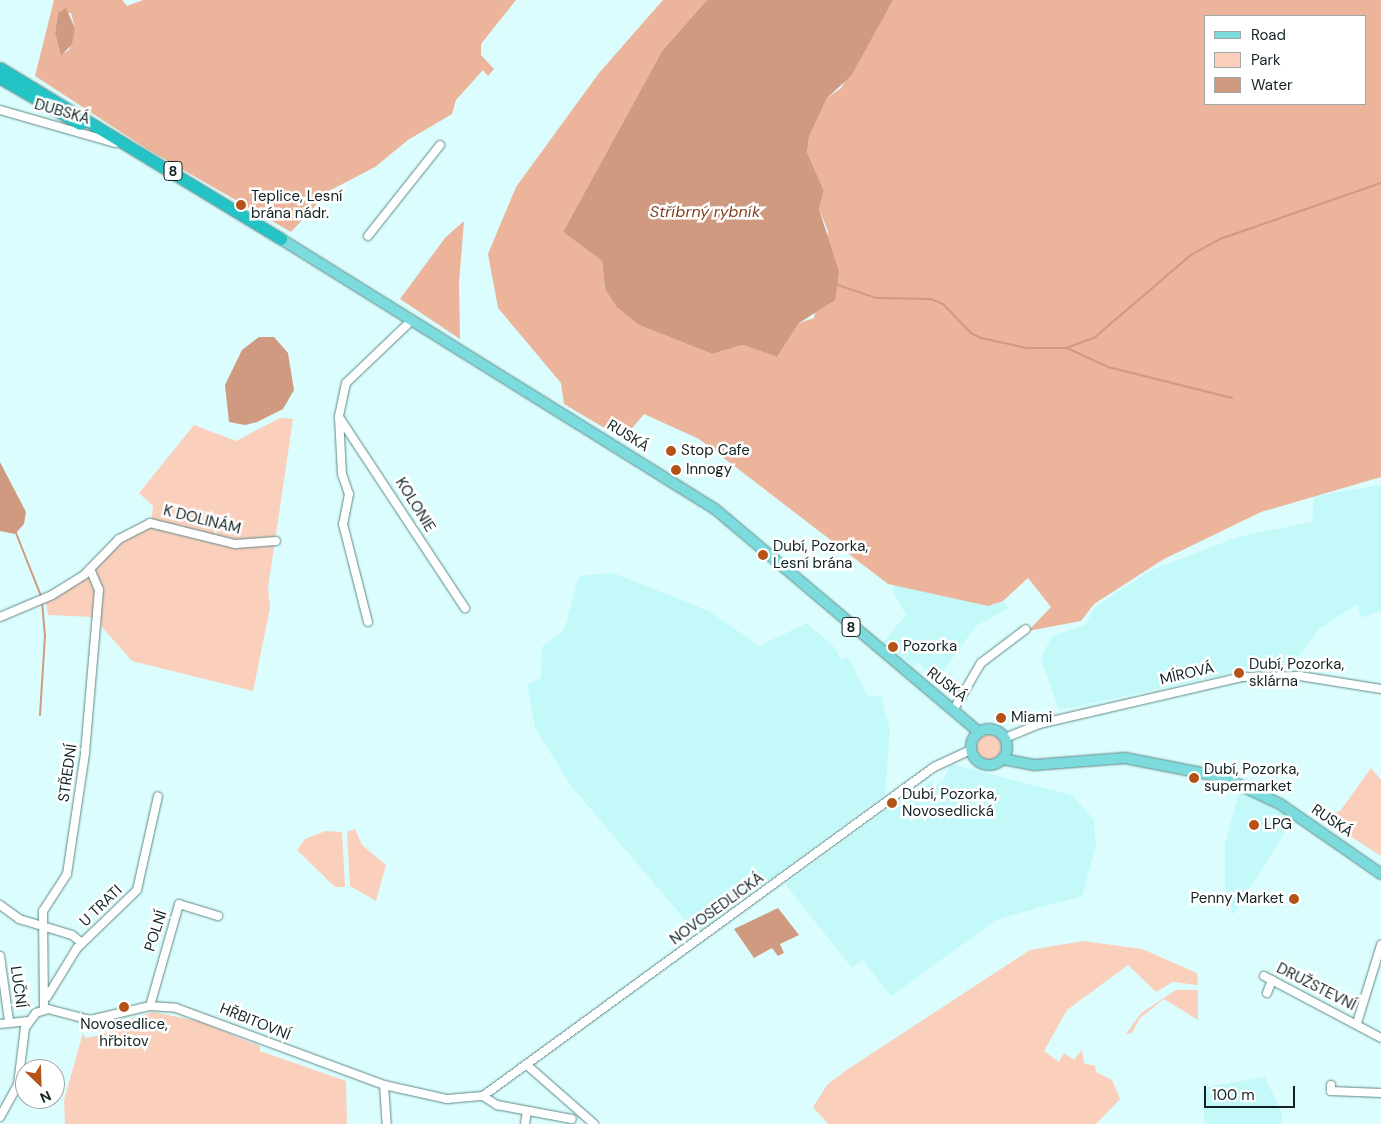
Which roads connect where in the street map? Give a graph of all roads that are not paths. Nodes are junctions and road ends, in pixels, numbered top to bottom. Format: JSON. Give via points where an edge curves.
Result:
{"nodes":[{"id":1,"x":0,"y":68,"type":"edge"},
{"id":2,"x":0,"y":78,"type":"edge"},
{"id":3,"x":0,"y":110,"type":"edge"},
{"id":4,"x":115,"y":144,"type":"junction"},
{"id":5,"x":440,"y":145,"type":"dead end"},
{"id":6,"x":368,"y":236,"type":"dead end"},
{"id":7,"x":281,"y":239,"type":"junction"},
{"id":8,"x":412,"y":320,"type":"junction"},
{"id":9,"x":339,"y":417,"type":"junction"},
{"id":10,"x":276,"y":541,"type":"dead end"},
{"id":11,"x":90,"y":569,"type":"junction"},
{"id":12,"x":466,"y":608,"type":"dead end"},
{"id":13,"x":0,"y":618,"type":"edge"},
{"id":14,"x":368,"y":622,"type":"dead end"},
{"id":15,"x":1026,"y":629,"type":"dead end"},
{"id":16,"x":1381,"y":689,"type":"edge"},
{"id":17,"x":954,"y":709,"type":"junction"},
{"id":18,"x":979,"y":732,"type":"junction"},
{"id":19,"x":1005,"y":738,"type":"junction"},
{"id":20,"x":970,"y":750,"type":"junction"},
{"id":21,"x":1003,"y":759,"type":"junction"},
{"id":22,"x":158,"y":796,"type":"dead end"},
{"id":23,"x":1381,"y":874,"type":"edge"},
{"id":24,"x":0,"y":905,"type":"edge"},
{"id":25,"x":218,"y":916,"type":"dead end"},
{"id":26,"x":44,"y":925,"type":"junction"},
{"id":27,"x":82,"y":943,"type":"junction"},
{"id":28,"x":1381,"y":945,"type":"edge"},
{"id":29,"x":0,"y":956,"type":"edge"},
{"id":30,"x":1264,"y":976,"type":"dead end"},
{"id":31,"x":1272,"y":980,"type":"junction"},
{"id":32,"x":1267,"y":993,"type":"dead end"},
{"id":33,"x":47,"y":997,"type":"junction"},
{"id":34,"x":150,"y":1006,"type":"junction"},
{"id":35,"x":48,"y":1009,"type":"junction"},
{"id":36,"x":9,"y":1021,"type":"junction"},
{"id":37,"x":29,"y":1021,"type":"junction"},
{"id":38,"x":1357,"y":1023,"type":"junction"},
{"id":39,"x":0,"y":1024,"type":"edge"},
{"id":40,"x":1381,"y":1038,"type":"edge"},
{"id":41,"x":528,"y":1066,"type":"junction"},
{"id":42,"x":384,"y":1084,"type":"junction"},
{"id":43,"x":1331,"y":1084,"type":"dead end"},
{"id":44,"x":1381,"y":1092,"type":"edge"},
{"id":45,"x":483,"y":1096,"type":"junction"},
{"id":46,"x":527,"y":1110,"type":"junction"},
{"id":47,"x":0,"y":1117,"type":"edge"},
{"id":48,"x":572,"y":1119,"type":"dead end"},
{"id":49,"x":387,"y":1124,"type":"edge"},
{"id":50,"x":525,"y":1124,"type":"edge"},
{"id":51,"x":594,"y":1124,"type":"edge"}],
"edges":[{"from":1,"to":7,"type":"highway","number":"8"},
{"from":2,"to":4,"type":"highway","number":"8"},
{"from":3,"to":4,"type":"street","name":"DUBSKÁ"},
{"from":4,"to":7,"type":"highway","number":"8"},
{"from":5,"to":6,"type":"street"},
{"from":7,"to":8,"type":"main road","name":"RUSKÁ","number":"8"},
{"from":8,"to":9,"type":"street","via":[[346,383]]},
{"from":8,"to":17,"type":"main road","name":"RUSKÁ","number":"8","via":[[721,513],[877,650]]},
{"from":9,"to":12,"type":"street","name":"KOLONIE"},
{"from":9,"to":14,"type":"street","via":[[342,474],[349,494],[344,524]]},
{"from":10,"to":11,"type":"street","name":"K DOLINÁM","via":[[234,544],[150,523],[119,539]]},
{"from":11,"to":13,"type":"street","name":"K DOLINÁM","via":[[52,595]]},
{"from":11,"to":26,"type":"street","name":"STŘEDNÍ","via":[[99,590],[86,753],[69,865],[62,887],[44,908]]},
{"from":15,"to":17,"type":"street","via":[[980,663]]},
{"from":16,"to":19,"type":"street","name":"MÍROVÁ","via":[[1300,676],[1242,676],[1039,724]]},
{"from":17,"to":18,"type":"main road","name":"RUSKÁ","number":"8"},
{"from":18,"to":19,"type":"main road","via":[[995,730]]},
{"from":18,"to":20,"type":"main road"},
{"from":19,"to":21,"type":"main road"},
{"from":20,"to":21,"type":"main road","via":[[976,760],[986,766]]},
{"from":20,"to":41,"type":"street","name":"NOVOSEDLICKÁ","via":[[948,757],[918,778]]},
{"from":21,"to":23,"type":"main road","name":"RUSKÁ","via":[[1027,765],[1125,758],[1223,777],[1280,804]]},
{"from":22,"to":27,"type":"street","name":"U TRATI","via":[[137,890]]},
{"from":24,"to":26,"type":"street","via":[[19,919]]},
{"from":25,"to":34,"type":"street","name":"POLNÍ","via":[[179,904]]},
{"from":26,"to":27,"type":"street","via":[[72,934]]},
{"from":26,"to":33,"type":"street","name":"STŘEDNÍ","via":[[41,956]]},
{"from":27,"to":33,"type":"street","name":"U TRATI"},
{"from":28,"to":38,"type":"street"},
{"from":29,"to":36,"type":"street","name":"LUČNÍ"},
{"from":30,"to":31,"type":"street","name":"DRUŽSTEVNÍ"},
{"from":31,"to":32,"type":"street"},
{"from":31,"to":38,"type":"street","name":"DRUŽSTEVNÍ"},
{"from":33,"to":35,"type":"street","name":"STŘEDNÍ"},
{"from":34,"to":35,"type":"street","name":"HŘBITOVNÍ","via":[[84,1019]]},
{"from":34,"to":42,"type":"street","name":"HŘBITOVNÍ","via":[[197,1014]]},
{"from":35,"to":37,"type":"street"},
{"from":36,"to":37,"type":"street"},
{"from":36,"to":39,"type":"street"},
{"from":37,"to":47,"type":"street","via":[[18,1084]]},
{"from":38,"to":40,"type":"street","name":"DRUŽSTEVNÍ"},
{"from":41,"to":45,"type":"street","name":"NOVOSEDLICKÁ"},
{"from":41,"to":51,"type":"street"},
{"from":42,"to":45,"type":"street","name":"HŘBITOVNÍ","via":[[448,1099]]},
{"from":42,"to":49,"type":"street"},
{"from":43,"to":44,"type":"street","via":[[1331,1091]]},
{"from":45,"to":46,"type":"street","name":"HŘBITOVNÍ","via":[[497,1105]]},
{"from":46,"to":48,"type":"street","name":"HŘBITOVNÍ"},
{"from":46,"to":50,"type":"street"}]}
